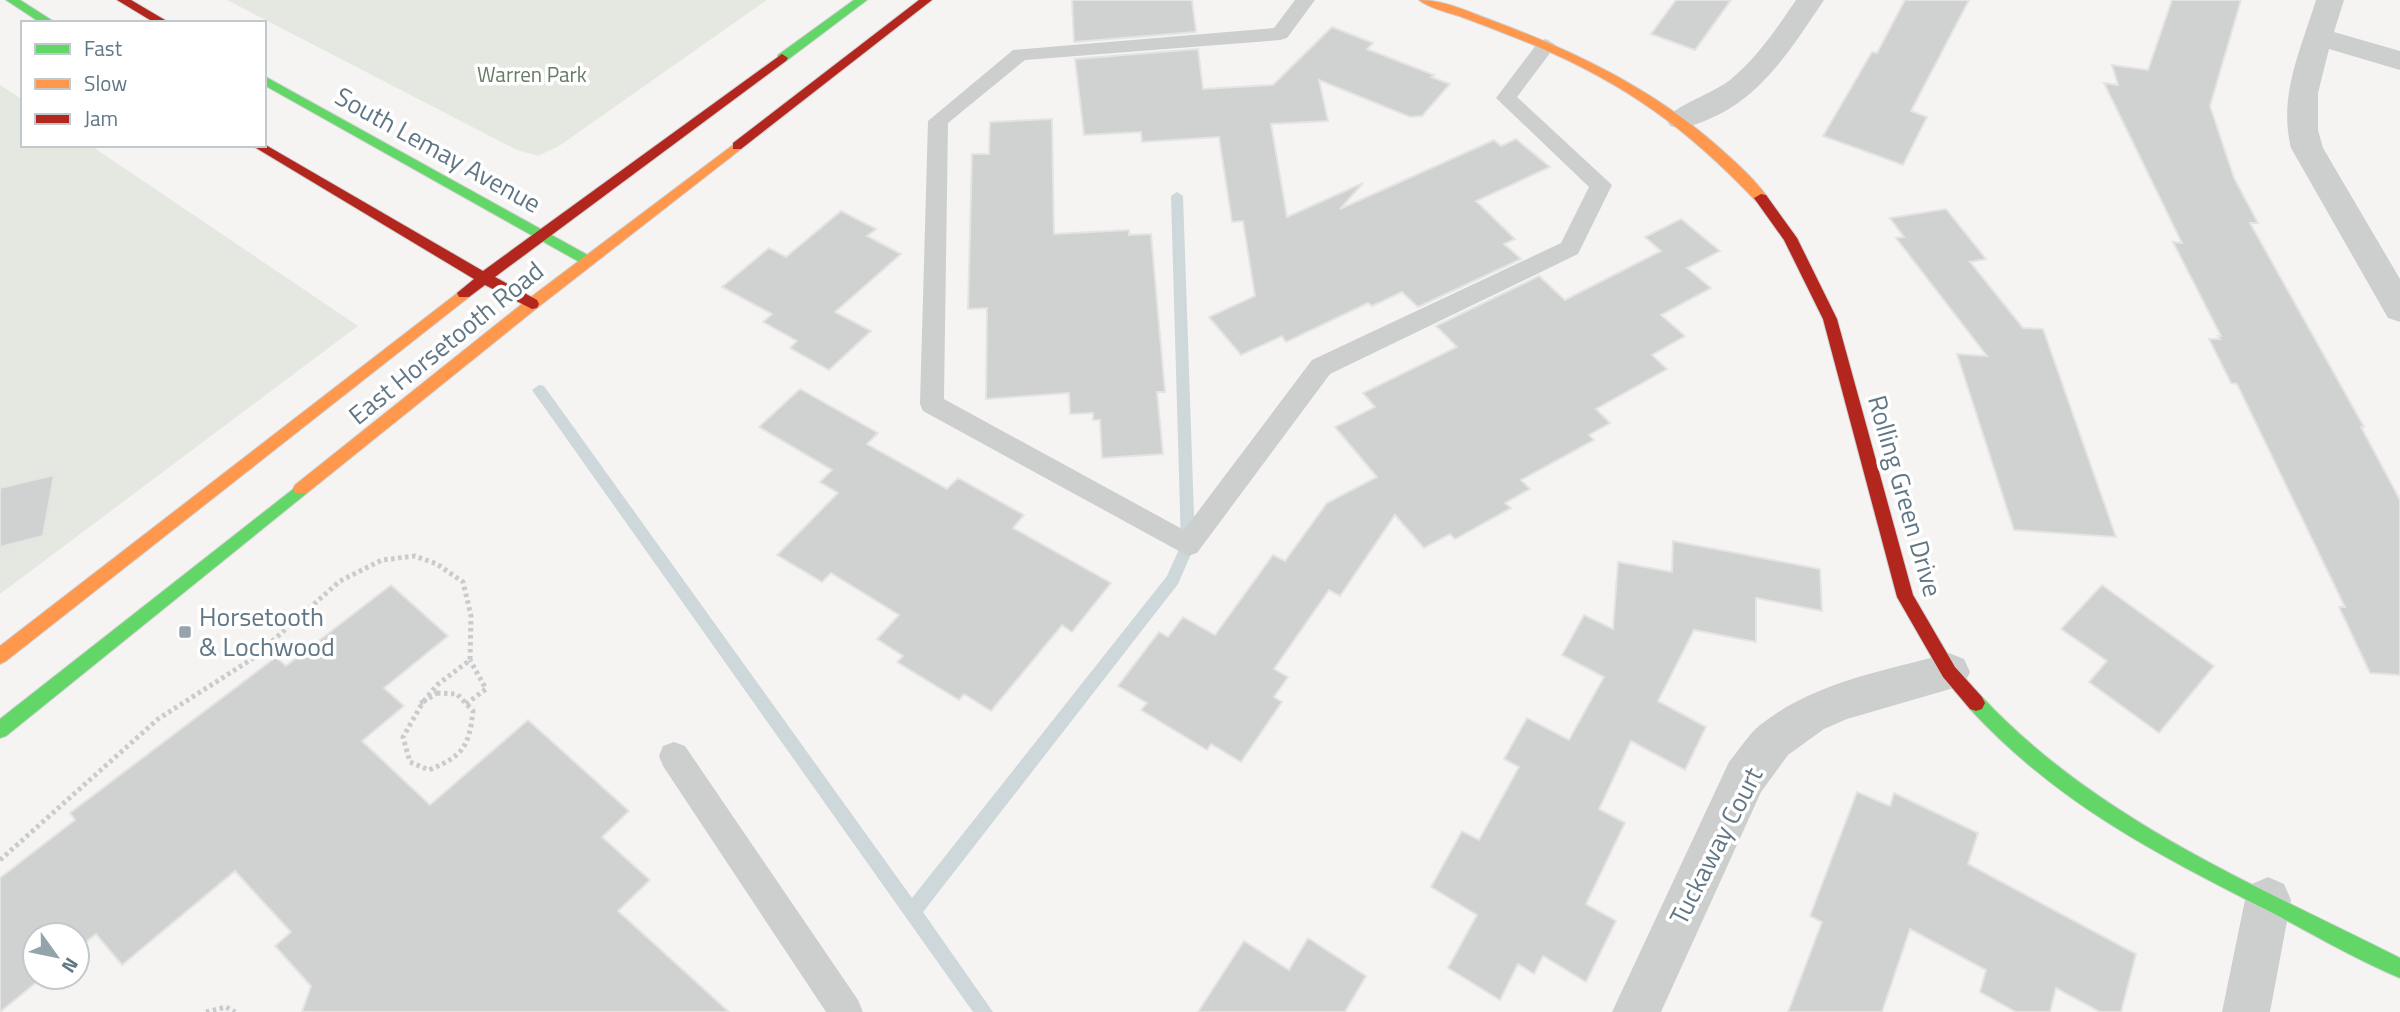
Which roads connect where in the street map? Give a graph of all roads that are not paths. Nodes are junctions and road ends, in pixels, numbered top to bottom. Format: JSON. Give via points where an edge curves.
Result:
{"nodes":[{"id":1,"x":12,"y":0,"type":"edge"},
{"id":2,"x":124,"y":0,"type":"edge"},
{"id":3,"x":860,"y":0,"type":"edge"},
{"id":4,"x":926,"y":0,"type":"edge"},
{"id":5,"x":1305,"y":0,"type":"edge"},
{"id":6,"x":1424,"y":0,"type":"edge"},
{"id":7,"x":1810,"y":0,"type":"edge"},
{"id":8,"x":2330,"y":0,"type":"edge"},
{"id":9,"x":47,"y":21,"type":"edge"},
{"id":10,"x":161,"y":21,"type":"edge"},
{"id":11,"x":2320,"y":37,"type":"junction"},
{"id":12,"x":1546,"y":45,"type":"junction"},
{"id":13,"x":2400,"y":61,"type":"edge"},
{"id":14,"x":266,"y":81,"type":"edge"},
{"id":15,"x":1681,"y":119,"type":"junction"},
{"id":16,"x":260,"y":147,"type":"edge"},
{"id":17,"x":541,"y":236,"type":"junction"},
{"id":18,"x":588,"y":261,"type":"junction"},
{"id":19,"x":485,"y":277,"type":"junction"},
{"id":20,"x":532,"y":304,"type":"junction"},
{"id":21,"x":2400,"y":309,"type":"edge"},
{"id":22,"x":0,"y":656,"type":"edge"},
{"id":23,"x":1949,"y":672,"type":"junction"},
{"id":24,"x":0,"y":730,"type":"edge"},
{"id":25,"x":674,"y":756,"type":"dead end"},
{"id":26,"x":2268,"y":900,"type":"junction"},
{"id":27,"x":2400,"y":968,"type":"edge"},
{"id":28,"x":846,"y":1012,"type":"edge"},
{"id":29,"x":1636,"y":1012,"type":"edge"},
{"id":30,"x":2246,"y":1012,"type":"edge"}],
"edges":[{"from":1,"to":9,"type":"main road"},
{"from":2,"to":10,"type":"main road"},
{"from":3,"to":17,"type":"main road","name":"East Horsetooth Road"},
{"from":4,"to":18,"type":"main road","name":"East Horsetooth Road"},
{"from":5,"to":12,"type":"lane","via":[[1280,34],[1020,54],[938,121],[932,404],[1188,545],[1321,367],[1570,248],[1601,185],[1506,98]]},
{"from":6,"to":12,"type":"main road","name":"Rolling Green Drive"},
{"from":7,"to":15,"type":"street","via":[[1765,66],[1733,93]]},
{"from":8,"to":11,"type":"street"},
{"from":11,"to":13,"type":"street"},
{"from":11,"to":21,"type":"street","via":[[2299,110],[2300,131]]},
{"from":12,"to":15,"type":"main road","name":"Rolling Green Drive","via":[[1604,71]]},
{"from":14,"to":17,"type":"main road","name":"South Lemay Avenue"},
{"from":15,"to":23,"type":"main road","name":"Rolling Green Drive","via":[[1749,181],[1788,231],[1818,286],[1905,597]]},
{"from":16,"to":19,"type":"main road"},
{"from":17,"to":18,"type":"main road","name":"South Lemay Avenue"},
{"from":17,"to":19,"type":"main road","name":"East Horsetooth Road"},
{"from":18,"to":20,"type":"main road","name":"East Horsetooth Road"},
{"from":19,"to":20,"type":"main road"},
{"from":19,"to":22,"type":"main road","name":"East Horsetooth Road"},
{"from":20,"to":24,"type":"main road","name":"East Horsetooth Road"},
{"from":23,"to":26,"type":"main road","name":"Rolling Green Drive","via":[[2034,762],[2082,799],[2149,840]]},
{"from":23,"to":29,"type":"street","name":"Tuckaway Court","via":[[1840,701],[1809,715],[1773,741],[1745,777]]},
{"from":25,"to":28,"type":"lane"},
{"from":26,"to":27,"type":"main road","name":"Rolling Green Drive"},
{"from":26,"to":30,"type":"street"}]}
